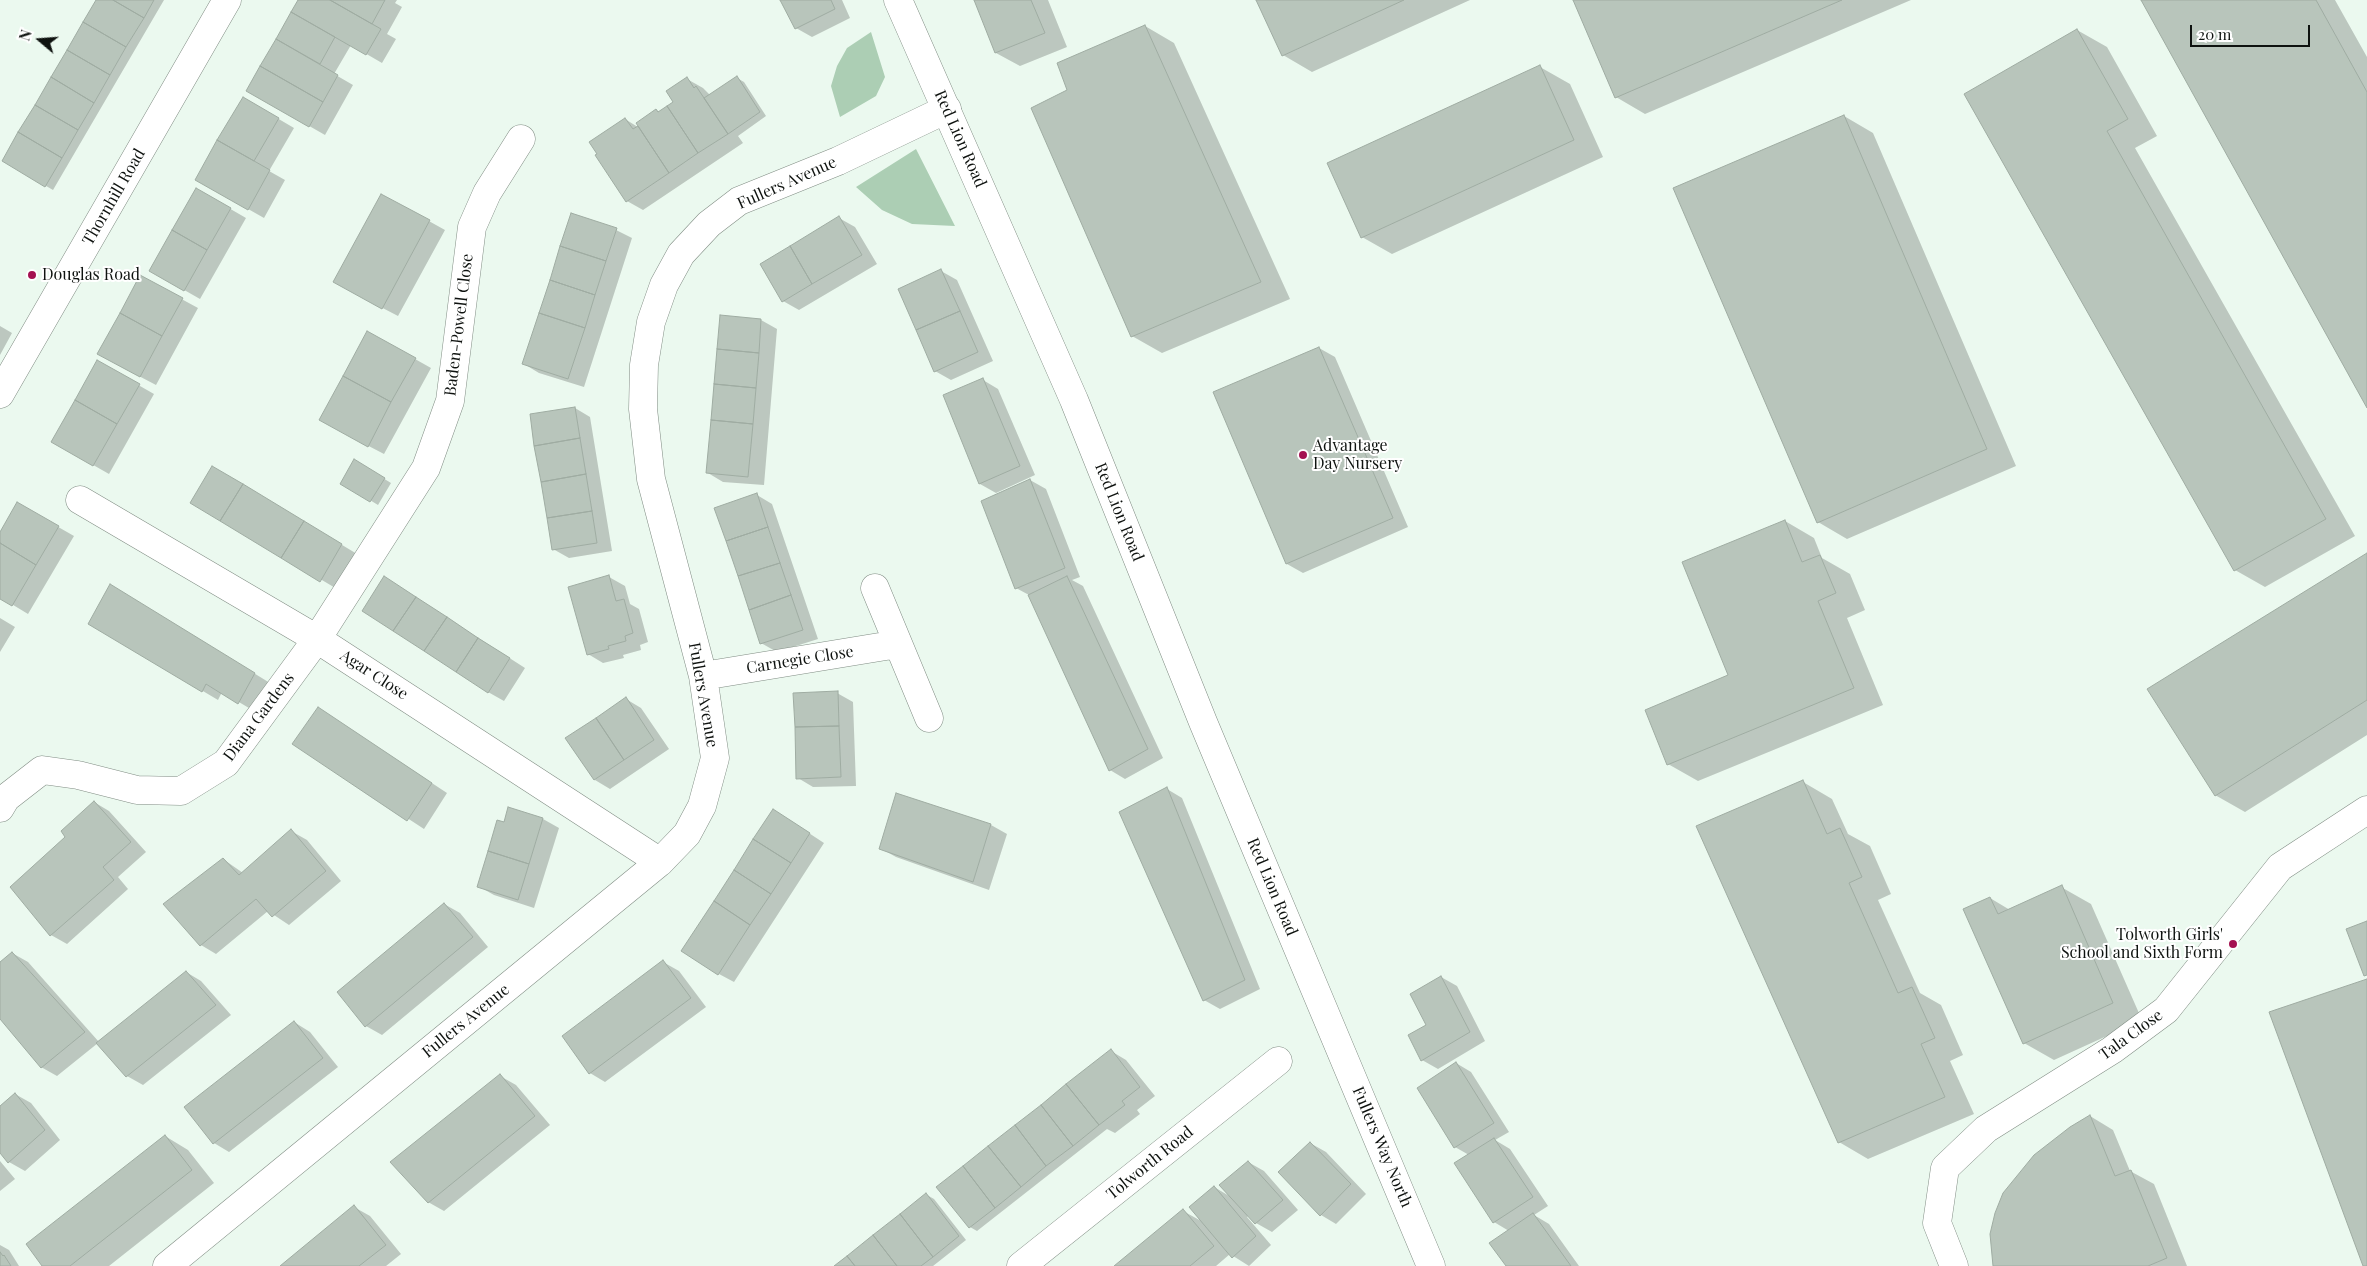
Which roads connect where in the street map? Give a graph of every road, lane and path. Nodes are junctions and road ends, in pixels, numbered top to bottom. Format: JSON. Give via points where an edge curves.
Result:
{"nodes":[{"id":1,"x":227,"y":0,"type":"edge"},
{"id":2,"x":898,"y":0,"type":"edge"},
{"id":3,"x":947,"y":109,"type":"junction"},
{"id":4,"x":521,"y":139,"type":"dead end"},
{"id":5,"x":0,"y":394,"type":"edge"},
{"id":6,"x":80,"y":500,"type":"dead end"},
{"id":7,"x":875,"y":588,"type":"dead end"},
{"id":8,"x":317,"y":639,"type":"junction"},
{"id":9,"x":898,"y":644,"type":"junction"},
{"id":10,"x":703,"y":676,"type":"junction"},
{"id":11,"x":929,"y":718,"type":"dead end"},
{"id":12,"x":0,"y":808,"type":"edge"},
{"id":13,"x":2367,"y":810,"type":"edge"},
{"id":14,"x":660,"y":862,"type":"junction"},
{"id":15,"x":1331,"y":1028,"type":"joint"},
{"id":16,"x":1278,"y":1061,"type":"dead end"},
{"id":17,"x":167,"y":1266,"type":"edge"},
{"id":18,"x":1021,"y":1266,"type":"edge"},
{"id":19,"x":1431,"y":1266,"type":"edge"},
{"id":20,"x":1954,"y":1266,"type":"edge"}],
"edges":[{"from":1,"to":5,"type":"street","name":"Thornhill Road"},
{"from":2,"to":3,"type":"street","name":"Red Lion Road"},
{"from":3,"to":10,"type":"street","name":"Fullers Avenue","via":[[838,161],[739,201],[709,224],[681,254],[664,286],[651,322],[644,365],[642,409],[651,479]]},
{"from":3,"to":15,"type":"street","name":"Red Lion Road","via":[[1074,400],[1206,731]]},
{"from":4,"to":8,"type":"street","name":"Baden-Powell Close","via":[[487,193],[472,227],[450,400],[426,468]]},
{"from":6,"to":8,"type":"street","name":"Agar Close"},
{"from":7,"to":9,"type":"street"},
{"from":8,"to":12,"type":"street","name":"Diana Gardens","via":[[226,763],[181,791],[137,790],[78,775],[42,770],[6,798]]},
{"from":8,"to":14,"type":"street","name":"Agar Close"},
{"from":9,"to":10,"type":"street","name":"Carnegie Close"},
{"from":9,"to":11,"type":"street"},
{"from":10,"to":14,"type":"street","name":"Fullers Avenue","via":[[715,758],[702,806],[687,834]]},
{"from":13,"to":20,"type":"street","name":"Tala Close","via":[[2280,868],[2166,1010],[2112,1050],[1986,1129],[1945,1168],[1937,1223]]},
{"from":14,"to":17,"type":"street","name":"Fullers Avenue"},
{"from":15,"to":19,"type":"street","name":"Fullers Way North"},
{"from":16,"to":18,"type":"street","name":"Tolworth Road"}]}
